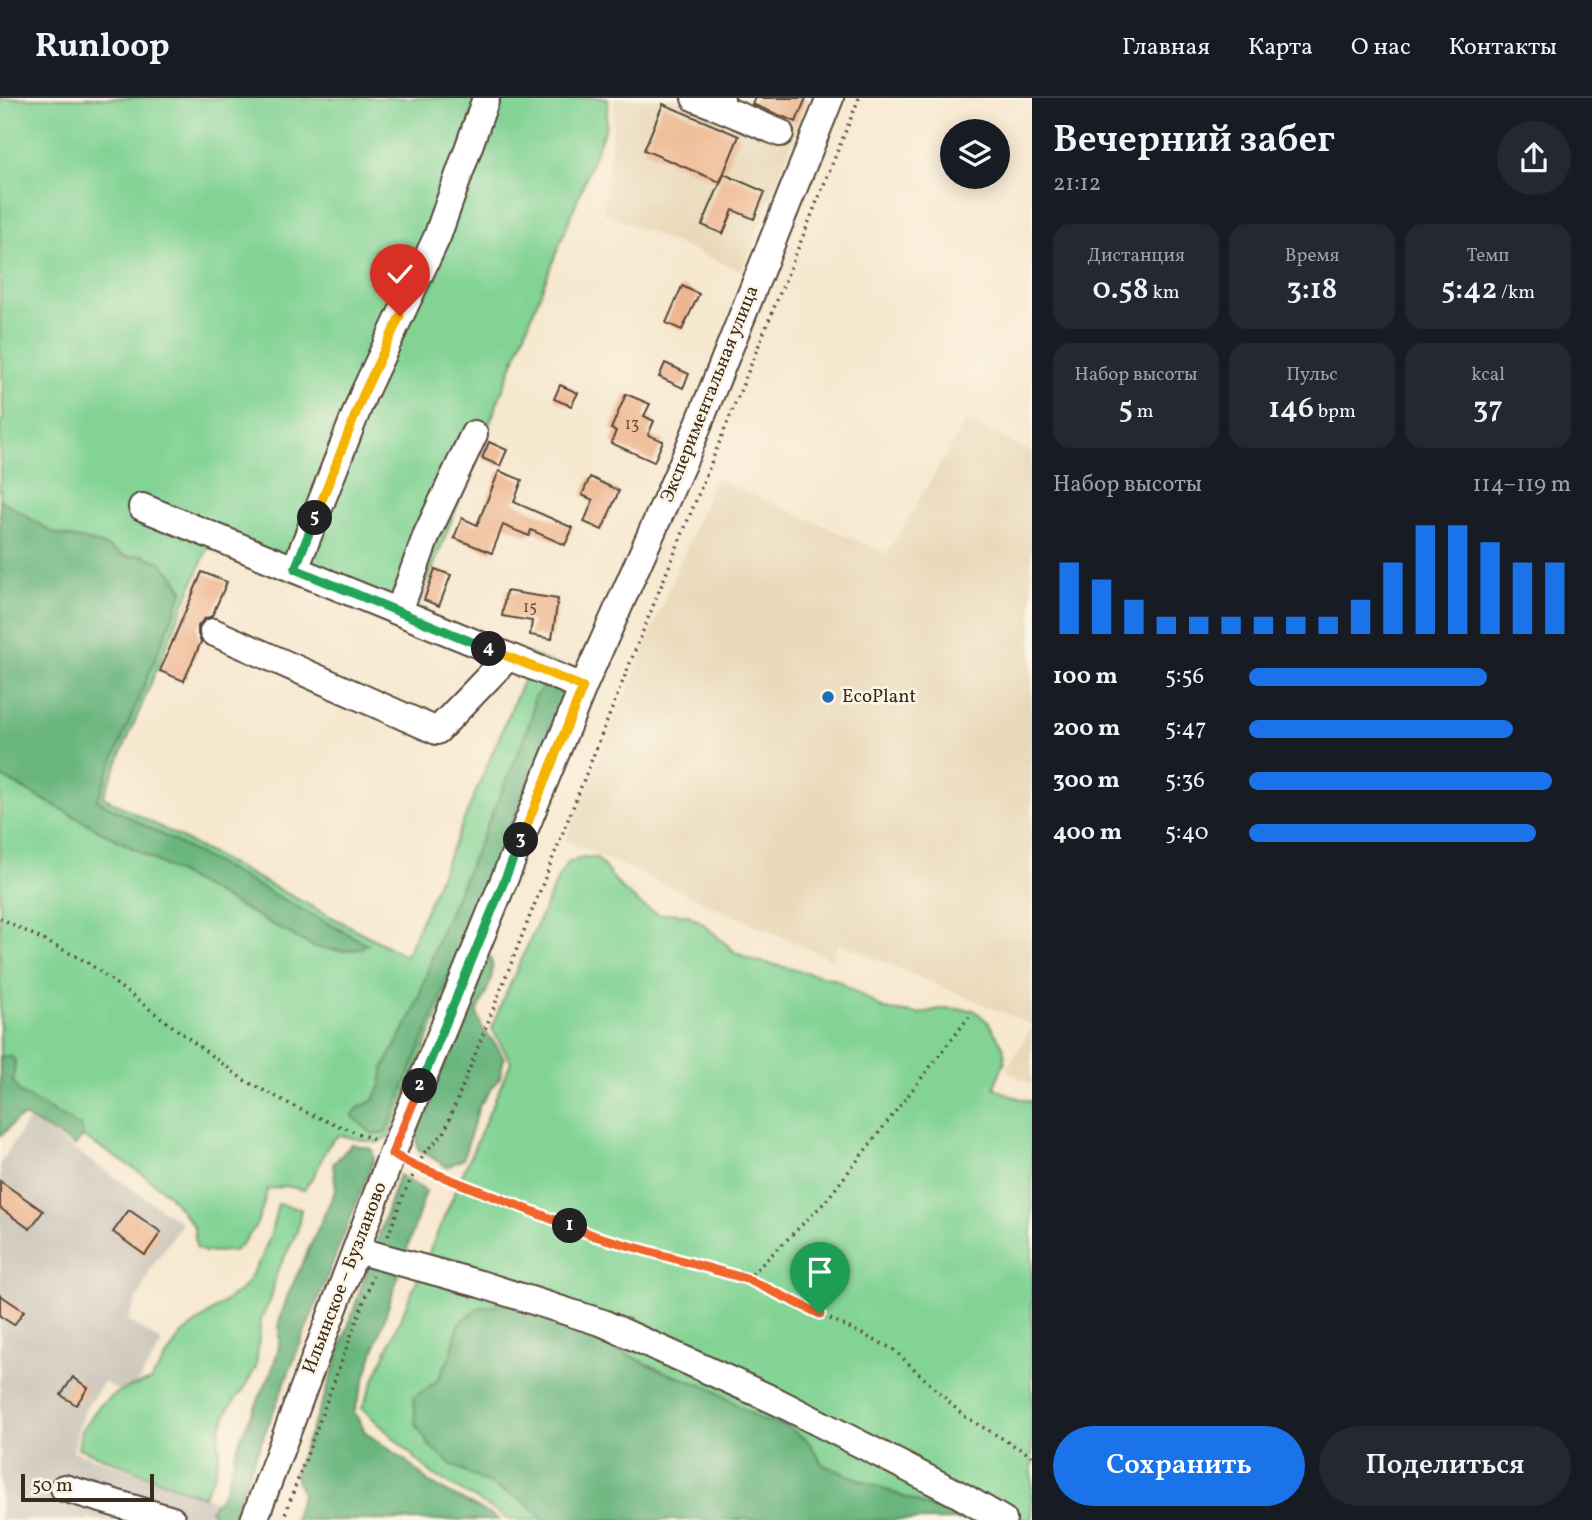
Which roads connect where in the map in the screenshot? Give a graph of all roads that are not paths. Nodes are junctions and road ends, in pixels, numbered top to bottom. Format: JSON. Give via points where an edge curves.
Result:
{"nodes":[{"id":1,"x":486,"y":98,"type":"edge"},
{"id":2,"x":830,"y":98,"type":"edge"},
{"id":3,"x":711,"y":101,"type":"edge"},
{"id":4,"x":780,"y":133,"type":"dead end"},
{"id":5,"x":474,"y":434,"type":"dead end"},
{"id":6,"x":142,"y":507,"type":"dead end"},
{"id":7,"x":295,"y":569,"type":"junction"},
{"id":8,"x":399,"y":611,"type":"junction"},
{"id":9,"x":213,"y":632,"type":"dead end"},
{"id":10,"x":508,"y":657,"type":"junction"},
{"id":11,"x":583,"y":687,"type":"junction"},
{"id":12,"x":369,"y":1253,"type":"junction"},
{"id":13,"x":64,"y":1488,"type":"dead end"},
{"id":14,"x":172,"y":1520,"type":"edge"},
{"id":15,"x":254,"y":1520,"type":"edge"},
{"id":16,"x":1003,"y":1520,"type":"edge"}],
"edges":[{"from":1,"to":7,"type":"street","via":[[437,237],[363,395]]},
{"from":2,"to":11,"type":"street","name":"Экспериментальная улица","via":[[687,453]]},
{"from":3,"to":4,"type":"street"},
{"from":5,"to":8,"type":"street","via":[[427,534]]},
{"from":6,"to":7,"type":"street"},
{"from":7,"to":8,"type":"street"},
{"from":8,"to":10,"type":"street"},
{"from":9,"to":10,"type":"street","via":[[438,731]]},
{"from":10,"to":11,"type":"street"},
{"from":11,"to":12,"type":"street","name":"Ильинское – Бузланово","via":[[394,1151]]},
{"from":12,"to":15,"type":"street","name":"Ильинское – Бузланово"},
{"from":12,"to":16,"type":"street","via":[[603,1323],[778,1402]]},
{"from":13,"to":14,"type":"street"}]}
